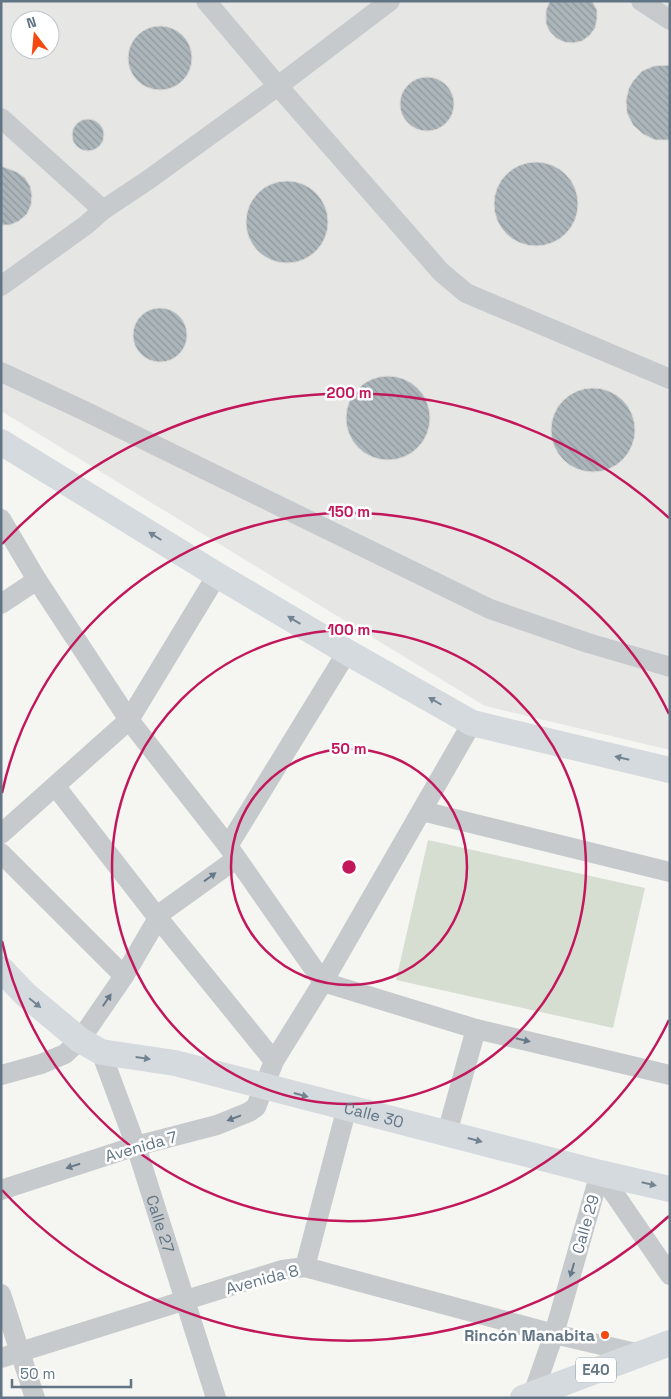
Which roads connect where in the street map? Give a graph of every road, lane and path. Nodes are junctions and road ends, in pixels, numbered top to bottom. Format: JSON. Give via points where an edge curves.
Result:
{"nodes":[{"id":1,"x":206,"y":1,"type":"edge"},
{"id":2,"x":390,"y":1,"type":"edge"},
{"id":3,"x":641,"y":1,"type":"edge"},
{"id":4,"x":670,"y":20,"type":"edge"},
{"id":5,"x":278,"y":86,"type":"junction"},
{"id":6,"x":1,"y":118,"type":"edge"},
{"id":7,"x":102,"y":210,"type":"junction"},
{"id":8,"x":1,"y":286,"type":"edge"},
{"id":9,"x":1,"y":372,"type":"edge"},
{"id":10,"x":670,"y":379,"type":"edge"},
{"id":11,"x":1,"y":442,"type":"edge"},
{"id":12,"x":1,"y":519,"type":"edge"},
{"id":13,"x":217,"y":575,"type":"junction"},
{"id":14,"x":38,"y":580,"type":"junction"},
{"id":15,"x":1,"y":604,"type":"edge"},
{"id":16,"x":347,"y":652,"type":"junction"},
{"id":17,"x":670,"y":666,"type":"edge"},
{"id":18,"x":129,"y":720,"type":"junction"},
{"id":19,"x":472,"y":723,"type":"junction"},
{"id":20,"x":670,"y":770,"type":"edge"},
{"id":21,"x":56,"y":786,"type":"junction"},
{"id":22,"x":422,"y":811,"type":"junction"},
{"id":23,"x":1,"y":834,"type":"edge"},
{"id":24,"x":232,"y":852,"type":"junction"},
{"id":25,"x":1,"y":853,"type":"edge"},
{"id":26,"x":670,"y":872,"type":"edge"},
{"id":27,"x":158,"y":918,"type":"junction"},
{"id":28,"x":1,"y":969,"type":"edge"},
{"id":29,"x":124,"y":976,"type":"junction"},
{"id":30,"x":323,"y":982,"type":"junction"},
{"id":31,"x":476,"y":1029,"type":"junction"},
{"id":32,"x":90,"y":1046,"type":"junction"},
{"id":33,"x":274,"y":1061,"type":"junction"},
{"id":34,"x":1,"y":1075,"type":"edge"},
{"id":35,"x":670,"y":1075,"type":"edge"},
{"id":36,"x":264,"y":1085,"type":"junction"},
{"id":37,"x":347,"y":1107,"type":"junction"},
{"id":38,"x":447,"y":1133,"type":"junction"},
{"id":39,"x":136,"y":1146,"type":"junction"},
{"id":40,"x":600,"y":1173,"type":"junction"},
{"id":41,"x":670,"y":1189,"type":"edge"},
{"id":42,"x":1,"y":1190,"type":"edge"},
{"id":43,"x":305,"y":1267,"type":"junction"},
{"id":44,"x":670,"y":1275,"type":"edge"},
{"id":45,"x":1,"y":1294,"type":"edge"},
{"id":46,"x":185,"y":1301,"type":"junction"},
{"id":47,"x":554,"y":1334,"type":"junction"},
{"id":48,"x":670,"y":1343,"type":"edge"},
{"id":49,"x":640,"y":1354,"type":"junction"},
{"id":50,"x":11,"y":1355,"type":"edge"},
{"id":51,"x":528,"y":1396,"type":"edge"},
{"id":52,"x":35,"y":1398,"type":"edge"},
{"id":53,"x":216,"y":1398,"type":"edge"}],
"edges":[{"from":1,"to":5,"type":"street"},
{"from":2,"to":5,"type":"street"},
{"from":3,"to":4,"type":"street"},
{"from":5,"to":7,"type":"street"},
{"from":5,"to":10,"type":"street","via":[[441,272],[466,292]]},
{"from":6,"to":7,"type":"street"},
{"from":7,"to":8,"type":"street"},
{"from":9,"to":17,"type":"street","via":[[490,609],[588,643]]},
{"from":13,"to":11,"type":"main road","one_way":true},
{"from":12,"to":14,"type":"street"},
{"from":16,"to":13,"type":"main road","one_way":true},
{"from":13,"to":18,"type":"street"},
{"from":14,"to":15,"type":"street"},
{"from":14,"to":18,"type":"street"},
{"from":19,"to":16,"type":"main road","one_way":true},
{"from":16,"to":24,"type":"street"},
{"from":18,"to":21,"type":"street"},
{"from":18,"to":24,"type":"street"},
{"from":20,"to":19,"type":"main road","one_way":true},
{"from":19,"to":22,"type":"street","name":"Avenida 7"},
{"from":21,"to":23,"type":"street"},
{"from":21,"to":27,"type":"street"},
{"from":22,"to":26,"type":"street"},
{"from":22,"to":30,"type":"street","name":"Avenida 7"},
{"from":27,"to":24,"type":"street","one_way":true},
{"from":24,"to":30,"type":"street"},
{"from":25,"to":29,"type":"street"},
{"from":27,"to":29,"type":"street"},
{"from":27,"to":33,"type":"street"},
{"from":28,"to":32,"type":"main road","one_way":true,"via":[[26,996]]},
{"from":32,"to":29,"type":"street","one_way":true},
{"from":30,"to":31,"type":"street"},
{"from":30,"to":33,"type":"street","name":"Avenida 7"},
{"from":31,"to":35,"type":"street","one_way":true},
{"from":31,"to":38,"type":"street"},
{"from":32,"to":34,"type":"street"},
{"from":32,"to":36,"type":"main road","name":"Calle 30","one_way":true},
{"from":32,"to":39,"type":"street","name":"Calle 27"},
{"from":33,"to":36,"type":"street","name":"Avenida 7"},
{"from":36,"to":37,"type":"main road","name":"Calle 30","one_way":true},
{"from":36,"to":39,"type":"street","name":"Avenida 7","one_way":true,"via":[[256,1107],[249,1112],[217,1125]]},
{"from":37,"to":38,"type":"main road","name":"Calle 30"},
{"from":37,"to":43,"type":"street"},
{"from":38,"to":40,"type":"main road","name":"Calle 30","one_way":true},
{"from":39,"to":42,"type":"street","name":"Avenida 7","one_way":true},
{"from":39,"to":46,"type":"street","name":"Calle 27"},
{"from":40,"to":41,"type":"main road","name":"Calle 30","one_way":true},
{"from":40,"to":44,"type":"street","name":"Calle 29"},
{"from":40,"to":47,"type":"street","name":"Calle 29","one_way":true},
{"from":43,"to":46,"type":"street","name":"Avenida 8","via":[[282,1270]]},
{"from":43,"to":47,"type":"street","name":"Avenida 8"},
{"from":45,"to":50,"type":"street"},
{"from":46,"to":50,"type":"street","name":"Avenida 8"},
{"from":46,"to":53,"type":"street","name":"Calle 27"},
{"from":47,"to":49,"type":"street","name":"Avenida 8"},
{"from":47,"to":51,"type":"street","name":"Calle 29"},
{"from":48,"to":49,"type":"main road","number":"E40"},
{"from":49,"to":51,"type":"main road","number":"E40"},
{"from":50,"to":52,"type":"street"}]}
